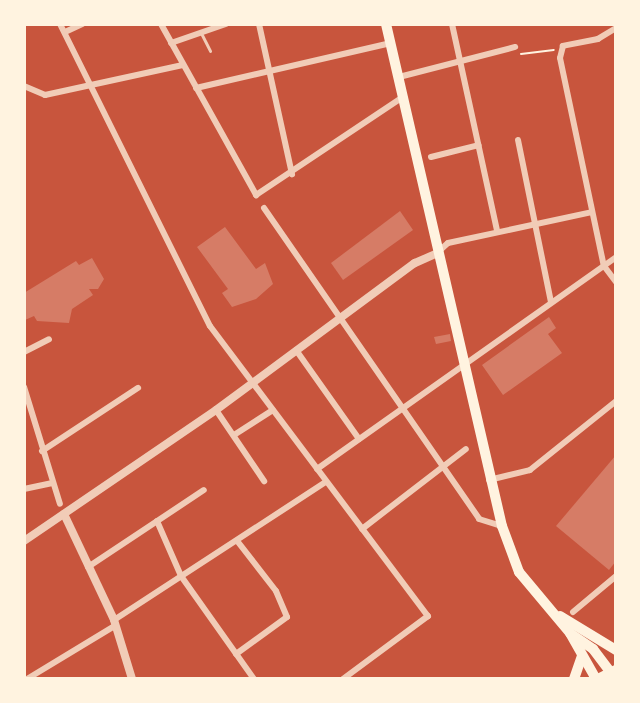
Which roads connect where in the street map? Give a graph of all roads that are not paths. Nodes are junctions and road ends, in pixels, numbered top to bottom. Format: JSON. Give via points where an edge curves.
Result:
{"nodes":[{"id":1,"x":60,"y":24,"type":"edge"},
{"id":2,"x":82,"y":24,"type":"edge"},
{"id":3,"x":161,"y":24,"type":"edge"},
{"id":4,"x":226,"y":24,"type":"edge"},
{"id":5,"x":259,"y":24,"type":"edge"},
{"id":6,"x":452,"y":24,"type":"edge"},
{"id":7,"x":390,"y":26,"type":"edge"},
{"id":8,"x":614,"y":27,"type":"edge"},
{"id":9,"x":65,"y":32,"type":"junction"},
{"id":10,"x":201,"y":33,"type":"junction"},
{"id":11,"x":171,"y":43,"type":"junction"},
{"id":12,"x":391,"y":43,"type":"junction"},
{"id":13,"x":487,"y":43,"type":"dead end"},
{"id":14,"x":515,"y":47,"type":"road end"},
{"id":15,"x":210,"y":51,"type":"dead end"},
{"id":16,"x":489,"y":53,"type":"junction"},
{"id":17,"x":460,"y":60,"type":"junction"},
{"id":18,"x":183,"y":65,"type":"junction"},
{"id":19,"x":269,"y":71,"type":"junction"},
{"id":20,"x":399,"y":77,"type":"junction"},
{"id":21,"x":24,"y":86,"type":"edge"},
{"id":22,"x":90,"y":86,"type":"junction"},
{"id":23,"x":196,"y":88,"type":"junction"},
{"id":24,"x":403,"y":97,"type":"junction"},
{"id":25,"x":518,"y":140,"type":"dead end"},
{"id":26,"x":479,"y":145,"type":"junction"},
{"id":27,"x":431,"y":157,"type":"dead end"},
{"id":28,"x":292,"y":174,"type":"junction"},
{"id":29,"x":264,"y":208,"type":"dead end"},
{"id":30,"x":592,"y":212,"type":"junction"},
{"id":31,"x":537,"y":223,"type":"junction"},
{"id":32,"x":497,"y":231,"type":"junction"},
{"id":33,"x":435,"y":254,"type":"junction"},
{"id":34,"x":616,"y":257,"type":"edge"},
{"id":35,"x":604,"y":266,"type":"junction"},
{"id":36,"x":616,"y":282,"type":"edge"},
{"id":37,"x":551,"y":302,"type":"junction"},
{"id":38,"x":341,"y":318,"type":"junction"},
{"id":39,"x":49,"y":339,"type":"dead end"},
{"id":40,"x":296,"y":350,"type":"junction"},
{"id":41,"x":24,"y":352,"type":"edge"},
{"id":42,"x":463,"y":365,"type":"junction"},
{"id":43,"x":253,"y":383,"type":"junction"},
{"id":44,"x":24,"y":387,"type":"edge"},
{"id":45,"x":138,"y":388,"type":"dead end"},
{"id":46,"x":616,"y":401,"type":"edge"},
{"id":47,"x":403,"y":407,"type":"junction"},
{"id":48,"x":216,"y":410,"type":"junction"},
{"id":49,"x":273,"y":410,"type":"junction"},
{"id":50,"x":234,"y":435,"type":"junction"},
{"id":51,"x":359,"y":439,"type":"junction"},
{"id":52,"x":466,"y":449,"type":"dead end"},
{"id":53,"x":42,"y":451,"type":"junction"},
{"id":54,"x":317,"y":469,"type":"junction"},
{"id":55,"x":445,"y":469,"type":"junction"},
{"id":56,"x":489,"y":480,"type":"junction"},
{"id":57,"x":264,"y":481,"type":"dead end"},
{"id":58,"x":326,"y":482,"type":"junction"},
{"id":59,"x":52,"y":483,"type":"junction"},
{"id":60,"x":24,"y":489,"type":"edge"},
{"id":61,"x":204,"y":490,"type":"dead end"},
{"id":62,"x":62,"y":509,"type":"junction"},
{"id":63,"x":157,"y":521,"type":"junction"},
{"id":64,"x":502,"y":526,"type":"junction"},
{"id":65,"x":362,"y":529,"type":"junction"},
{"id":66,"x":24,"y":541,"type":"edge"},
{"id":67,"x":238,"y":542,"type":"junction"},
{"id":68,"x":88,"y":567,"type":"junction"},
{"id":69,"x":181,"y":576,"type":"junction"},
{"id":70,"x":616,"y":576,"type":"edge"},
{"id":71,"x":551,"y":611,"type":"junction"},
{"id":72,"x":573,"y":612,"type":"dead end"},
{"id":73,"x":115,"y":622,"type":"junction"},
{"id":74,"x":570,"y":633,"type":"junction"},
{"id":75,"x":616,"y":650,"type":"edge"},
{"id":76,"x":236,"y":654,"type":"junction"},
{"id":77,"x":582,"y":656,"type":"junction"},
{"id":78,"x":352,"y":672,"type":"junction"},
{"id":79,"x":614,"y":674,"type":"edge"},
{"id":80,"x":27,"y":679,"type":"edge"},
{"id":81,"x":132,"y":679,"type":"edge"},
{"id":82,"x":254,"y":679,"type":"edge"},
{"id":83,"x":343,"y":679,"type":"edge"},
{"id":84,"x":357,"y":679,"type":"edge"},
{"id":85,"x":574,"y":679,"type":"edge"},
{"id":86,"x":597,"y":679,"type":"edge"}],
"edges":[{"from":1,"to":9,"type":"street"},
{"from":2,"to":9,"type":"street"},
{"from":3,"to":11,"type":"street"},
{"from":4,"to":10,"type":"street"},
{"from":5,"to":19,"type":"street"},
{"from":6,"to":17,"type":"street"},
{"from":7,"to":12,"type":"main road"},
{"from":8,"to":30,"type":"street","via":[[562,49],[560,58]]},
{"from":9,"to":22,"type":"street"},
{"from":10,"to":11,"type":"street"},
{"from":10,"to":15,"type":"lane"},
{"from":11,"to":18,"type":"street"},
{"from":12,"to":19,"type":"street"},
{"from":12,"to":20,"type":"main road"},
{"from":13,"to":16,"type":"street"},
{"from":14,"to":16,"type":"street"},
{"from":16,"to":17,"type":"street"},
{"from":17,"to":20,"type":"street"},
{"from":17,"to":26,"type":"street"},
{"from":18,"to":22,"type":"street"},
{"from":18,"to":23,"type":"street"},
{"from":19,"to":23,"type":"street"},
{"from":19,"to":28,"type":"street"},
{"from":20,"to":24,"type":"main road"},
{"from":21,"to":22,"type":"street","via":[[45,95]]},
{"from":22,"to":43,"type":"street","via":[[210,326]]},
{"from":23,"to":28,"type":"street","via":[[256,195]]},
{"from":24,"to":28,"type":"street"},
{"from":24,"to":33,"type":"main road"},
{"from":25,"to":31,"type":"street"},
{"from":26,"to":27,"type":"street"},
{"from":26,"to":32,"type":"street"},
{"from":29,"to":38,"type":"street"},
{"from":30,"to":31,"type":"street"},
{"from":30,"to":35,"type":"street"},
{"from":31,"to":32,"type":"street"},
{"from":31,"to":37,"type":"street"},
{"from":32,"to":33,"type":"street","via":[[448,243]]},
{"from":33,"to":38,"type":"street"},
{"from":33,"to":42,"type":"main road"},
{"from":34,"to":35,"type":"street"},
{"from":35,"to":36,"type":"street"},
{"from":35,"to":37,"type":"street"},
{"from":37,"to":42,"type":"street"},
{"from":38,"to":40,"type":"street"},
{"from":38,"to":47,"type":"street"},
{"from":39,"to":41,"type":"street"},
{"from":40,"to":43,"type":"street"},
{"from":40,"to":51,"type":"street"},
{"from":42,"to":47,"type":"street"},
{"from":42,"to":56,"type":"main road"},
{"from":43,"to":48,"type":"street"},
{"from":43,"to":49,"type":"street"},
{"from":44,"to":53,"type":"street"},
{"from":45,"to":53,"type":"street"},
{"from":46,"to":56,"type":"street","via":[[530,470]]},
{"from":47,"to":51,"type":"street"},
{"from":47,"to":55,"type":"street"},
{"from":48,"to":50,"type":"street"},
{"from":48,"to":62,"type":"street"},
{"from":49,"to":50,"type":"street"},
{"from":49,"to":54,"type":"street"},
{"from":50,"to":57,"type":"street"},
{"from":51,"to":54,"type":"street"},
{"from":52,"to":55,"type":"street"},
{"from":53,"to":59,"type":"street"},
{"from":54,"to":58,"type":"street"},
{"from":55,"to":64,"type":"street","via":[[479,519]]},
{"from":55,"to":65,"type":"street"},
{"from":56,"to":64,"type":"main road"},
{"from":58,"to":65,"type":"street"},
{"from":58,"to":67,"type":"street"},
{"from":59,"to":60,"type":"street"},
{"from":59,"to":62,"type":"street"},
{"from":61,"to":63,"type":"street"},
{"from":62,"to":66,"type":"street"},
{"from":62,"to":68,"type":"street"},
{"from":63,"to":68,"type":"street"},
{"from":63,"to":69,"type":"street"},
{"from":64,"to":71,"type":"main road","via":[[519,572]]},
{"from":65,"to":78,"type":"street","via":[[428,616]]},
{"from":67,"to":69,"type":"street"},
{"from":67,"to":76,"type":"street","via":[[276,591],[287,617]]},
{"from":68,"to":73,"type":"street"},
{"from":69,"to":73,"type":"street"},
{"from":69,"to":76,"type":"street"},
{"from":70,"to":72,"type":"street"},
{"from":71,"to":74,"type":"main road"},
{"from":71,"to":75,"type":"main road"},
{"from":73,"to":80,"type":"street"},
{"from":73,"to":81,"type":"street"},
{"from":74,"to":77,"type":"main road"},
{"from":74,"to":79,"type":"main road"},
{"from":76,"to":82,"type":"street"},
{"from":77,"to":85,"type":"main road"},
{"from":77,"to":86,"type":"main road"},
{"from":78,"to":83,"type":"street"},
{"from":78,"to":84,"type":"street"},
{"from":79,"to":86,"type":"main road"}]}
